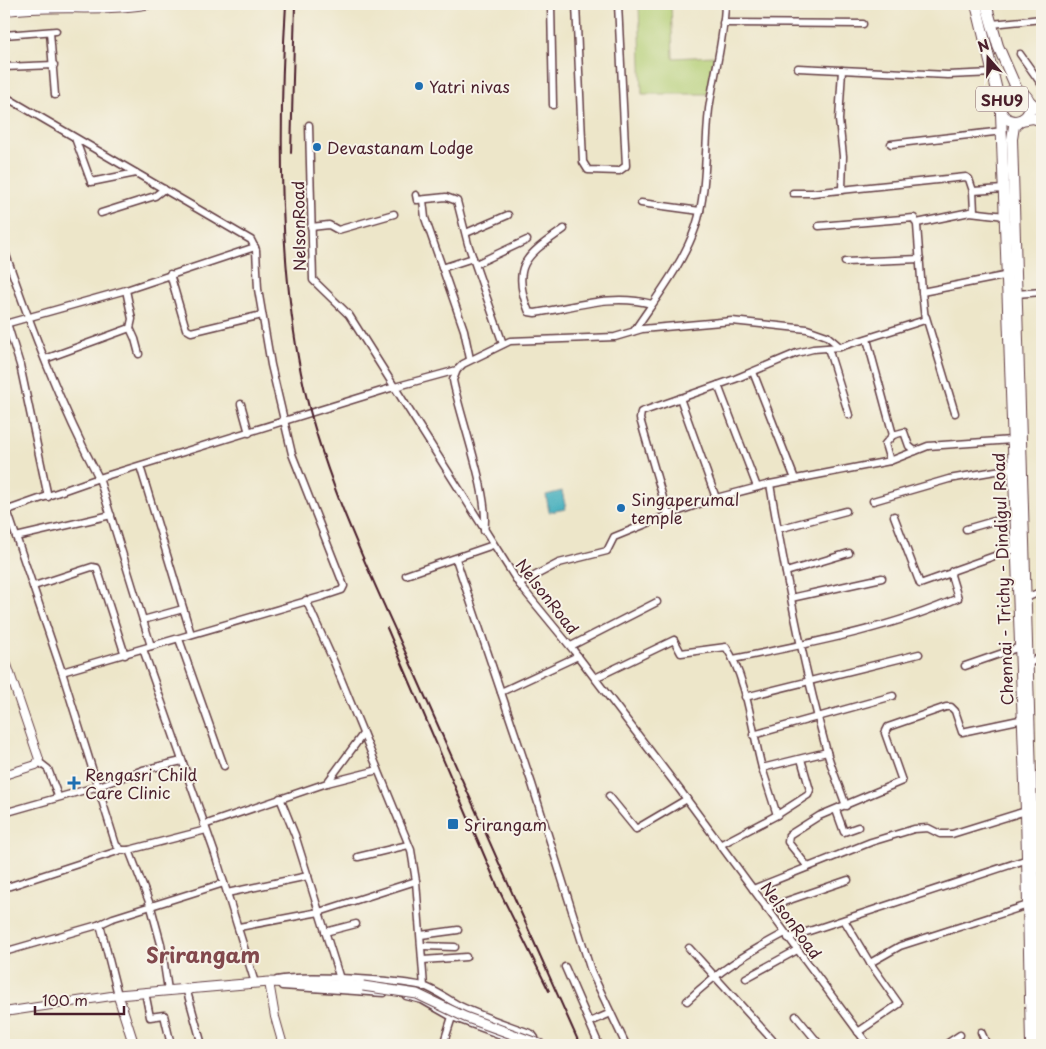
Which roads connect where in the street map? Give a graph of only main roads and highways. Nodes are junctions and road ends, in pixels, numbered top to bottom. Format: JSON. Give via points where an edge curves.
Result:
{"nodes":[{"id":1,"x":148,"y":4,"type":"edge"},
{"id":2,"x":976,"y":4,"type":"edge"},
{"id":3,"x":986,"y":4,"type":"edge"},
{"id":4,"x":4,"y":11,"type":"edge"},
{"id":5,"x":1018,"y":92,"type":"junction"},
{"id":6,"x":1028,"y":100,"type":"junction"},
{"id":7,"x":1000,"y":108,"type":"junction"},
{"id":8,"x":1042,"y":112,"type":"edge"},
{"id":9,"x":1021,"y":120,"type":"junction"},
{"id":10,"x":1042,"y":121,"type":"edge"},
{"id":11,"x":1010,"y":274,"type":"junction"},
{"id":12,"x":1023,"y":600,"type":"junction"},
{"id":13,"x":1034,"y":809,"type":"edge"},
{"id":14,"x":1037,"y":1013,"type":"edge"},
{"id":15,"x":134,"y":1045,"type":"edge"},
{"id":16,"x":542,"y":1045,"type":"edge"},
{"id":17,"x":1031,"y":1045,"type":"edge"},
{"id":18,"x":1039,"y":1045,"type":"edge"}],
"edges":[{"from":1,"to":4,"type":"main road","via":[[131,7],[31,7]]},
{"from":2,"to":7,"type":"main road","name":"Chennai - Trichy - Dindigul Road","number":"SHU9"},
{"from":3,"to":5,"type":"main road","number":"SHU9","via":[[998,46]]},
{"from":5,"to":6,"type":"main road","number":"SHU9"},
{"from":5,"to":7,"type":"main road","number":"SHU9","via":[[1009,93]]},
{"from":6,"to":8,"type":"main road","number":"SHU9"},
{"from":6,"to":9,"type":"main road","name":"Chennai - Trichy - Dindigul Road","number":"SHU9","via":[[1029,109]]},
{"from":7,"to":9,"type":"main road","number":"SHU9","via":[[1007,119]]},
{"from":7,"to":11,"type":"main road","name":"Chennai - Trichy - Dindigul Road","number":"SHU9"},
{"from":9,"to":10,"type":"main road","number":"SHU9","via":[[1033,118]]},
{"from":9,"to":11,"type":"main road","name":"Chennai - Trichy - Dindigul Road","number":"SHU9","via":[[1012,130]]},
{"from":11,"to":12,"type":"main road","name":"Chennai - Trichy - Dindigul Road","number":"SHU9","via":[[1016,548]]},
{"from":11,"to":12,"type":"main road","name":"Chennai - Trichy - Dindigul Road","number":"SHU9","via":[[1016,294]]},
{"from":12,"to":13,"type":"main road","name":"Chennai - Trichy - Dindigul Road","number":"SHU9","via":[[1026,719]]},
{"from":13,"to":14,"type":"main road","name":"Chennai - Trichy - Dindigul Road"},
{"from":13,"to":14,"type":"main road","name":"Chennai - Trichy - Dindigul Road","via":[[1028,859],[1028,905]]},
{"from":14,"to":17,"type":"main road","name":"Chennai - Trichy - Dindigul Road"},
{"from":14,"to":18,"type":"main road","name":"Chennai - Trichy - Dindigul Road"},
{"from":15,"to":16,"type":"main road","bridge":true,"via":[[118,995],[269,982],[363,986],[410,992],[465,1017]]}]}
